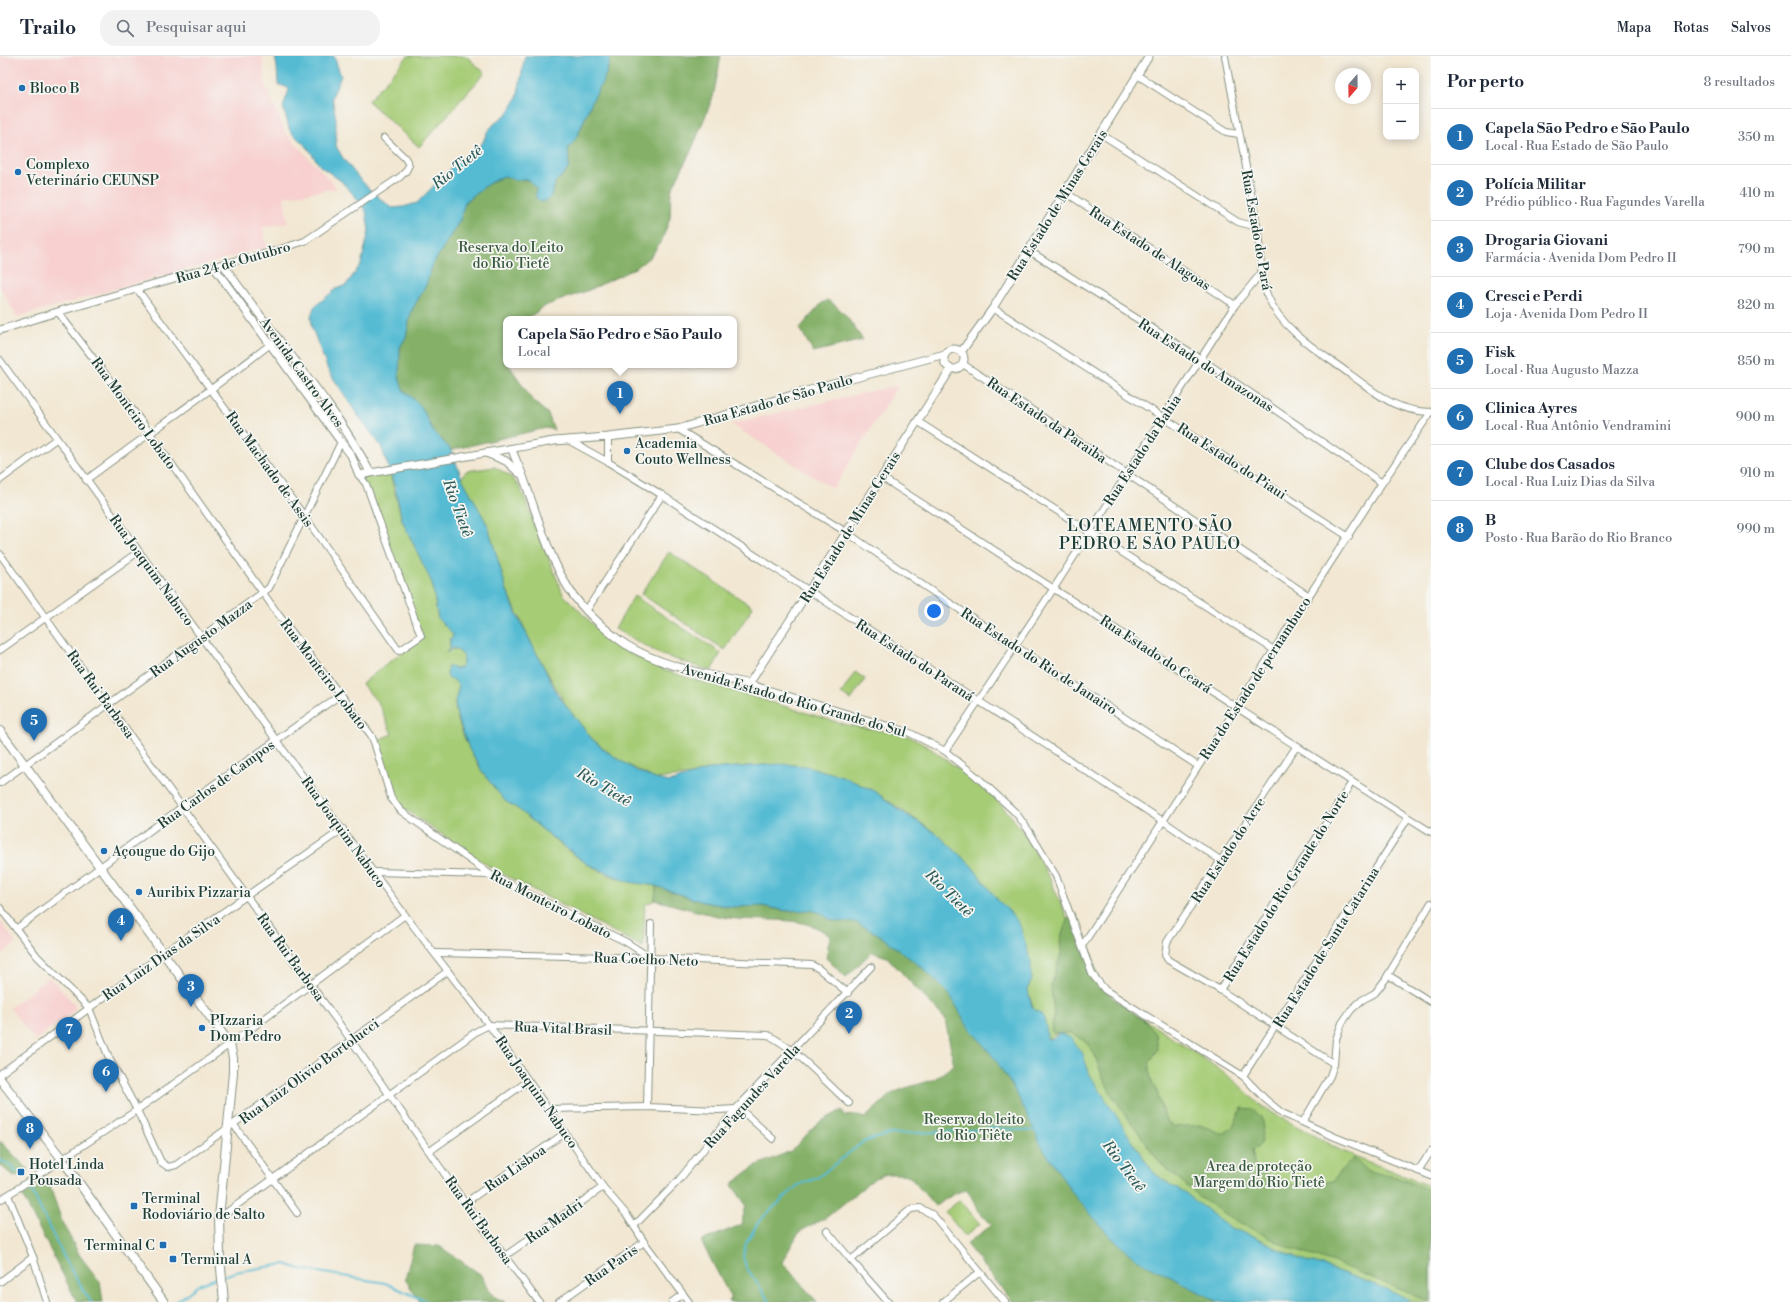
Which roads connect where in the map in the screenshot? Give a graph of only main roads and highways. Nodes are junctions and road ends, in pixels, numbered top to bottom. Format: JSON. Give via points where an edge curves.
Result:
{"nodes":[{"id":1,"x":0,"y":731,"type":"edge"},
{"id":2,"x":0,"y":1079,"type":"edge"},
{"id":3,"x":164,"y":1302,"type":"edge"},
{"id":4,"x":224,"y":1302,"type":"edge"}],
"edges":[{"from":1,"to":4,"type":"main road","via":[[230,1044],[233,1058],[230,1127],[219,1218]]},
{"from":2,"to":3,"type":"main road","via":[[62,1159]]}]}
